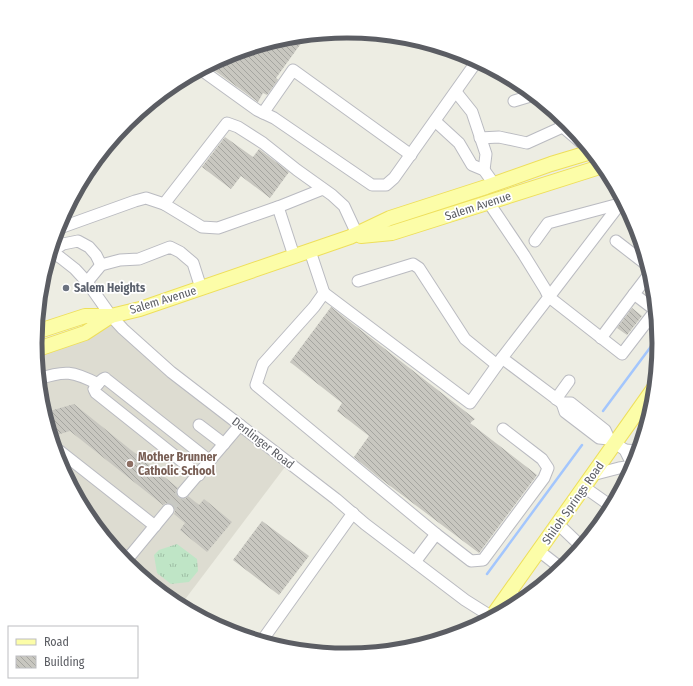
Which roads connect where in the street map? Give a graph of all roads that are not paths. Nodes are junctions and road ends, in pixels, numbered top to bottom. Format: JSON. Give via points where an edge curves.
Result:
{"nodes":[{"id":1,"x":474,"y":66,"type":"edge"},
{"id":2,"x":205,"y":73,"type":"edge"},
{"id":3,"x":456,"y":92,"type":"junction"},
{"id":4,"x":527,"y":97,"type":"edge"},
{"id":5,"x":514,"y":101,"type":"dead end"},
{"id":6,"x":263,"y":113,"type":"junction"},
{"id":7,"x":435,"y":121,"type":"junction"},
{"id":8,"x":558,"y":123,"type":"edge"},
{"id":9,"x":480,"y":138,"type":"junction"},
{"id":10,"x":411,"y":154,"type":"junction"},
{"id":11,"x":585,"y":154,"type":"edge"},
{"id":12,"x":596,"y":168,"type":"edge"},
{"id":13,"x":484,"y":170,"type":"junction"},
{"id":14,"x":494,"y":184,"type":"junction"},
{"id":15,"x":322,"y":189,"type":"junction"},
{"id":16,"x":489,"y":203,"type":"junction"},
{"id":17,"x":164,"y":204,"type":"junction"},
{"id":18,"x":618,"y":204,"type":"edge"},
{"id":19,"x":278,"y":207,"type":"junction"},
{"id":20,"x":619,"y":207,"type":"edge"},
{"id":21,"x":65,"y":226,"type":"edge"},
{"id":22,"x":399,"y":231,"type":"junction"},
{"id":23,"x":354,"y":236,"type":"junction"},
{"id":24,"x":616,"y":241,"type":"dead end"},
{"id":25,"x":57,"y":247,"type":"edge"},
{"id":26,"x":530,"y":248,"type":"junction"},
{"id":27,"x":310,"y":251,"type":"junction"},
{"id":28,"x":55,"y":254,"type":"edge"},
{"id":29,"x":294,"y":256,"type":"junction"},
{"id":30,"x":639,"y":259,"type":"edge"},
{"id":31,"x":101,"y":265,"type":"junction"},
{"id":32,"x":645,"y":279,"type":"edge"},
{"id":33,"x":358,"y":281,"type":"dead end"},
{"id":34,"x":87,"y":282,"type":"junction"},
{"id":35,"x":201,"y":288,"type":"junction"},
{"id":36,"x":324,"y":293,"type":"junction"},
{"id":37,"x":634,"y":294,"type":"junction"},
{"id":38,"x":549,"y":297,"type":"junction"},
{"id":39,"x":649,"y":306,"type":"edge"},
{"id":40,"x":111,"y":316,"type":"junction"},
{"id":41,"x":650,"y":316,"type":"edge"},
{"id":42,"x":42,"y":330,"type":"edge"},
{"id":43,"x":602,"y":338,"type":"junction"},
{"id":44,"x":42,"y":347,"type":"edge"},
{"id":45,"x":500,"y":362,"type":"junction"},
{"id":46,"x":43,"y":377,"type":"edge"},
{"id":47,"x":569,"y":381,"type":"dead end"},
{"id":48,"x":98,"y":384,"type":"junction"},
{"id":49,"x":647,"y":399,"type":"edge"},
{"id":50,"x":559,"y":401,"type":"junction"},
{"id":51,"x":199,"y":425,"type":"dead end"},
{"id":52,"x":240,"y":425,"type":"junction"},
{"id":53,"x":503,"y":429,"type":"dead end"},
{"id":54,"x":224,"y":444,"type":"junction"},
{"id":55,"x":616,"y":444,"type":"junction"},
{"id":56,"x":632,"y":449,"type":"edge"},
{"id":57,"x":62,"y":453,"type":"edge"},
{"id":58,"x":628,"y":459,"type":"edge"},
{"id":59,"x":210,"y":460,"type":"junction"},
{"id":60,"x":625,"y":467,"type":"edge"},
{"id":61,"x":198,"y":475,"type":"junction"},
{"id":62,"x":592,"y":475,"type":"junction"},
{"id":63,"x":584,"y":487,"type":"junction"},
{"id":64,"x":183,"y":492,"type":"tunnel mouth"},
{"id":65,"x":606,"y":503,"type":"edge"},
{"id":66,"x":168,"y":510,"type":"tunnel mouth"},
{"id":67,"x":353,"y":513,"type":"junction"},
{"id":68,"x":558,"y":524,"type":"junction"},
{"id":69,"x":154,"y":526,"type":"junction"},
{"id":70,"x":436,"y":534,"type":"junction"},
{"id":71,"x":577,"y":542,"type":"edge"},
{"id":72,"x":539,"y":551,"type":"junction"},
{"id":73,"x":129,"y":557,"type":"edge"},
{"id":74,"x":415,"y":562,"type":"junction"},
{"id":75,"x":555,"y":565,"type":"edge"},
{"id":76,"x":509,"y":592,"type":"junction"},
{"id":77,"x":516,"y":597,"type":"edge"},
{"id":78,"x":499,"y":607,"type":"edge"},
{"id":79,"x":486,"y":614,"type":"edge"},
{"id":80,"x":265,"y":637,"type":"edge"}],
"edges":[{"from":1,"to":3,"type":"street"},
{"from":2,"to":6,"type":"street"},
{"from":3,"to":7,"type":"street"},
{"from":3,"to":9,"type":"street","via":[[472,112]]},
{"from":4,"to":5,"type":"street"},
{"from":6,"to":10,"type":"street","via":[[372,185],[386,185]]},
{"from":6,"to":10,"type":"street","via":[[293,70]]},
{"from":7,"to":10,"type":"street"},
{"from":7,"to":13,"type":"street","via":[[459,143],[472,165]]},
{"from":8,"to":9,"type":"street","via":[[527,143],[499,137]]},
{"from":9,"to":13,"type":"street","via":[[486,154]]},
{"from":11,"to":14,"type":"main road","name":"Salem Avenue"},
{"from":12,"to":16,"type":"main road","name":"Salem Avenue"},
{"from":13,"to":14,"type":"street"},
{"from":14,"to":22,"type":"main road","via":[[476,194],[426,211]]},
{"from":14,"to":23,"type":"main road","name":"Salem Avenue","via":[[390,218]]},
{"from":15,"to":17,"type":"street","via":[[263,143],[227,123]]},
{"from":15,"to":19,"type":"street"},
{"from":15,"to":23,"type":"street","via":[[344,206]]},
{"from":16,"to":22,"type":"main road","name":"Salem Avenue"},
{"from":16,"to":26,"type":"street"},
{"from":17,"to":19,"type":"street","via":[[202,227],[218,228]]},
{"from":17,"to":21,"type":"street","via":[[146,198]]},
{"from":18,"to":26,"type":"street","via":[[548,223]]},
{"from":19,"to":29,"type":"street"},
{"from":20,"to":38,"type":"street"},
{"from":22,"to":23,"type":"main road","name":"Salem Avenue"},
{"from":23,"to":27,"type":"main road","name":"Salem Avenue"},
{"from":24,"to":30,"type":"street"},
{"from":25,"to":31,"type":"street","via":[[78,241],[89,247]]},
{"from":26,"to":38,"type":"street"},
{"from":27,"to":29,"type":"main road","name":"Salem Avenue"},
{"from":27,"to":36,"type":"street"},
{"from":28,"to":34,"type":"street","name":"Denlinger Road"},
{"from":29,"to":35,"type":"main road","name":"Salem Avenue"},
{"from":31,"to":34,"type":"street"},
{"from":31,"to":35,"type":"street","via":[[139,259],[170,247],[193,263]]},
{"from":32,"to":37,"type":"street"},
{"from":33,"to":45,"type":"street","via":[[413,264],[419,268],[465,339]]},
{"from":34,"to":40,"type":"street","name":"Denlinger Road"},
{"from":35,"to":40,"type":"main road","name":"Salem Avenue"},
{"from":36,"to":45,"type":"street","via":[[470,403]]},
{"from":36,"to":70,"type":"street","via":[[263,364],[256,384]]},
{"from":37,"to":39,"type":"street"},
{"from":37,"to":43,"type":"street"},
{"from":38,"to":43,"type":"street"},
{"from":38,"to":45,"type":"street"},
{"from":40,"to":42,"type":"main road","name":"Salem Avenue","via":[[85,316]]},
{"from":40,"to":44,"type":"main road","name":"Salem Avenue","via":[[85,332]]},
{"from":40,"to":52,"type":"street","name":"Denlinger Road","via":[[165,367]]},
{"from":41,"to":43,"type":"street","via":[[622,354]]},
{"from":45,"to":50,"type":"street"},
{"from":46,"to":48,"type":"street","via":[[70,373]]},
{"from":47,"to":50,"type":"street"},
{"from":48,"to":59,"type":"street","via":[[102,379],[106,379]]},
{"from":48,"to":61,"type":"street","via":[[94,389],[96,393]]},
{"from":49,"to":55,"type":"main road","name":"Shiloh Springs Road"},
{"from":50,"to":55,"type":"street","via":[[571,403],[605,430]]},
{"from":51,"to":54,"type":"street"},
{"from":52,"to":54,"type":"street"},
{"from":52,"to":67,"type":"street","name":"Denlinger Road"},
{"from":53,"to":70,"type":"street","via":[[542,458],[548,468],[544,478],[483,560],[471,561]]},
{"from":54,"to":59,"type":"street"},
{"from":55,"to":56,"type":"street"},
{"from":55,"to":58,"type":"street"},
{"from":55,"to":62,"type":"main road","name":"Shiloh Springs Road"},
{"from":57,"to":69,"type":"street"},
{"from":59,"to":61,"type":"street"},
{"from":60,"to":62,"type":"street"},
{"from":61,"to":64,"type":"street"},
{"from":62,"to":63,"type":"main road","name":"Shiloh Springs Road"},
{"from":63,"to":65,"type":"street"},
{"from":63,"to":68,"type":"main road","name":"Shiloh Springs Road"},
{"from":66,"to":69,"type":"street"},
{"from":67,"to":74,"type":"street","name":"Denlinger Road"},
{"from":67,"to":80,"type":"street"},
{"from":68,"to":71,"type":"street"},
{"from":68,"to":72,"type":"main road","name":"Shiloh Springs Road"},
{"from":69,"to":73,"type":"street"},
{"from":70,"to":74,"type":"street"},
{"from":72,"to":75,"type":"street"},
{"from":72,"to":76,"type":"main road","name":"Shiloh Springs Road"},
{"from":74,"to":79,"type":"street","name":"Denlinger Road"},
{"from":76,"to":77,"type":"street"},
{"from":76,"to":78,"type":"main road","name":"Shiloh Springs Road"}]}
